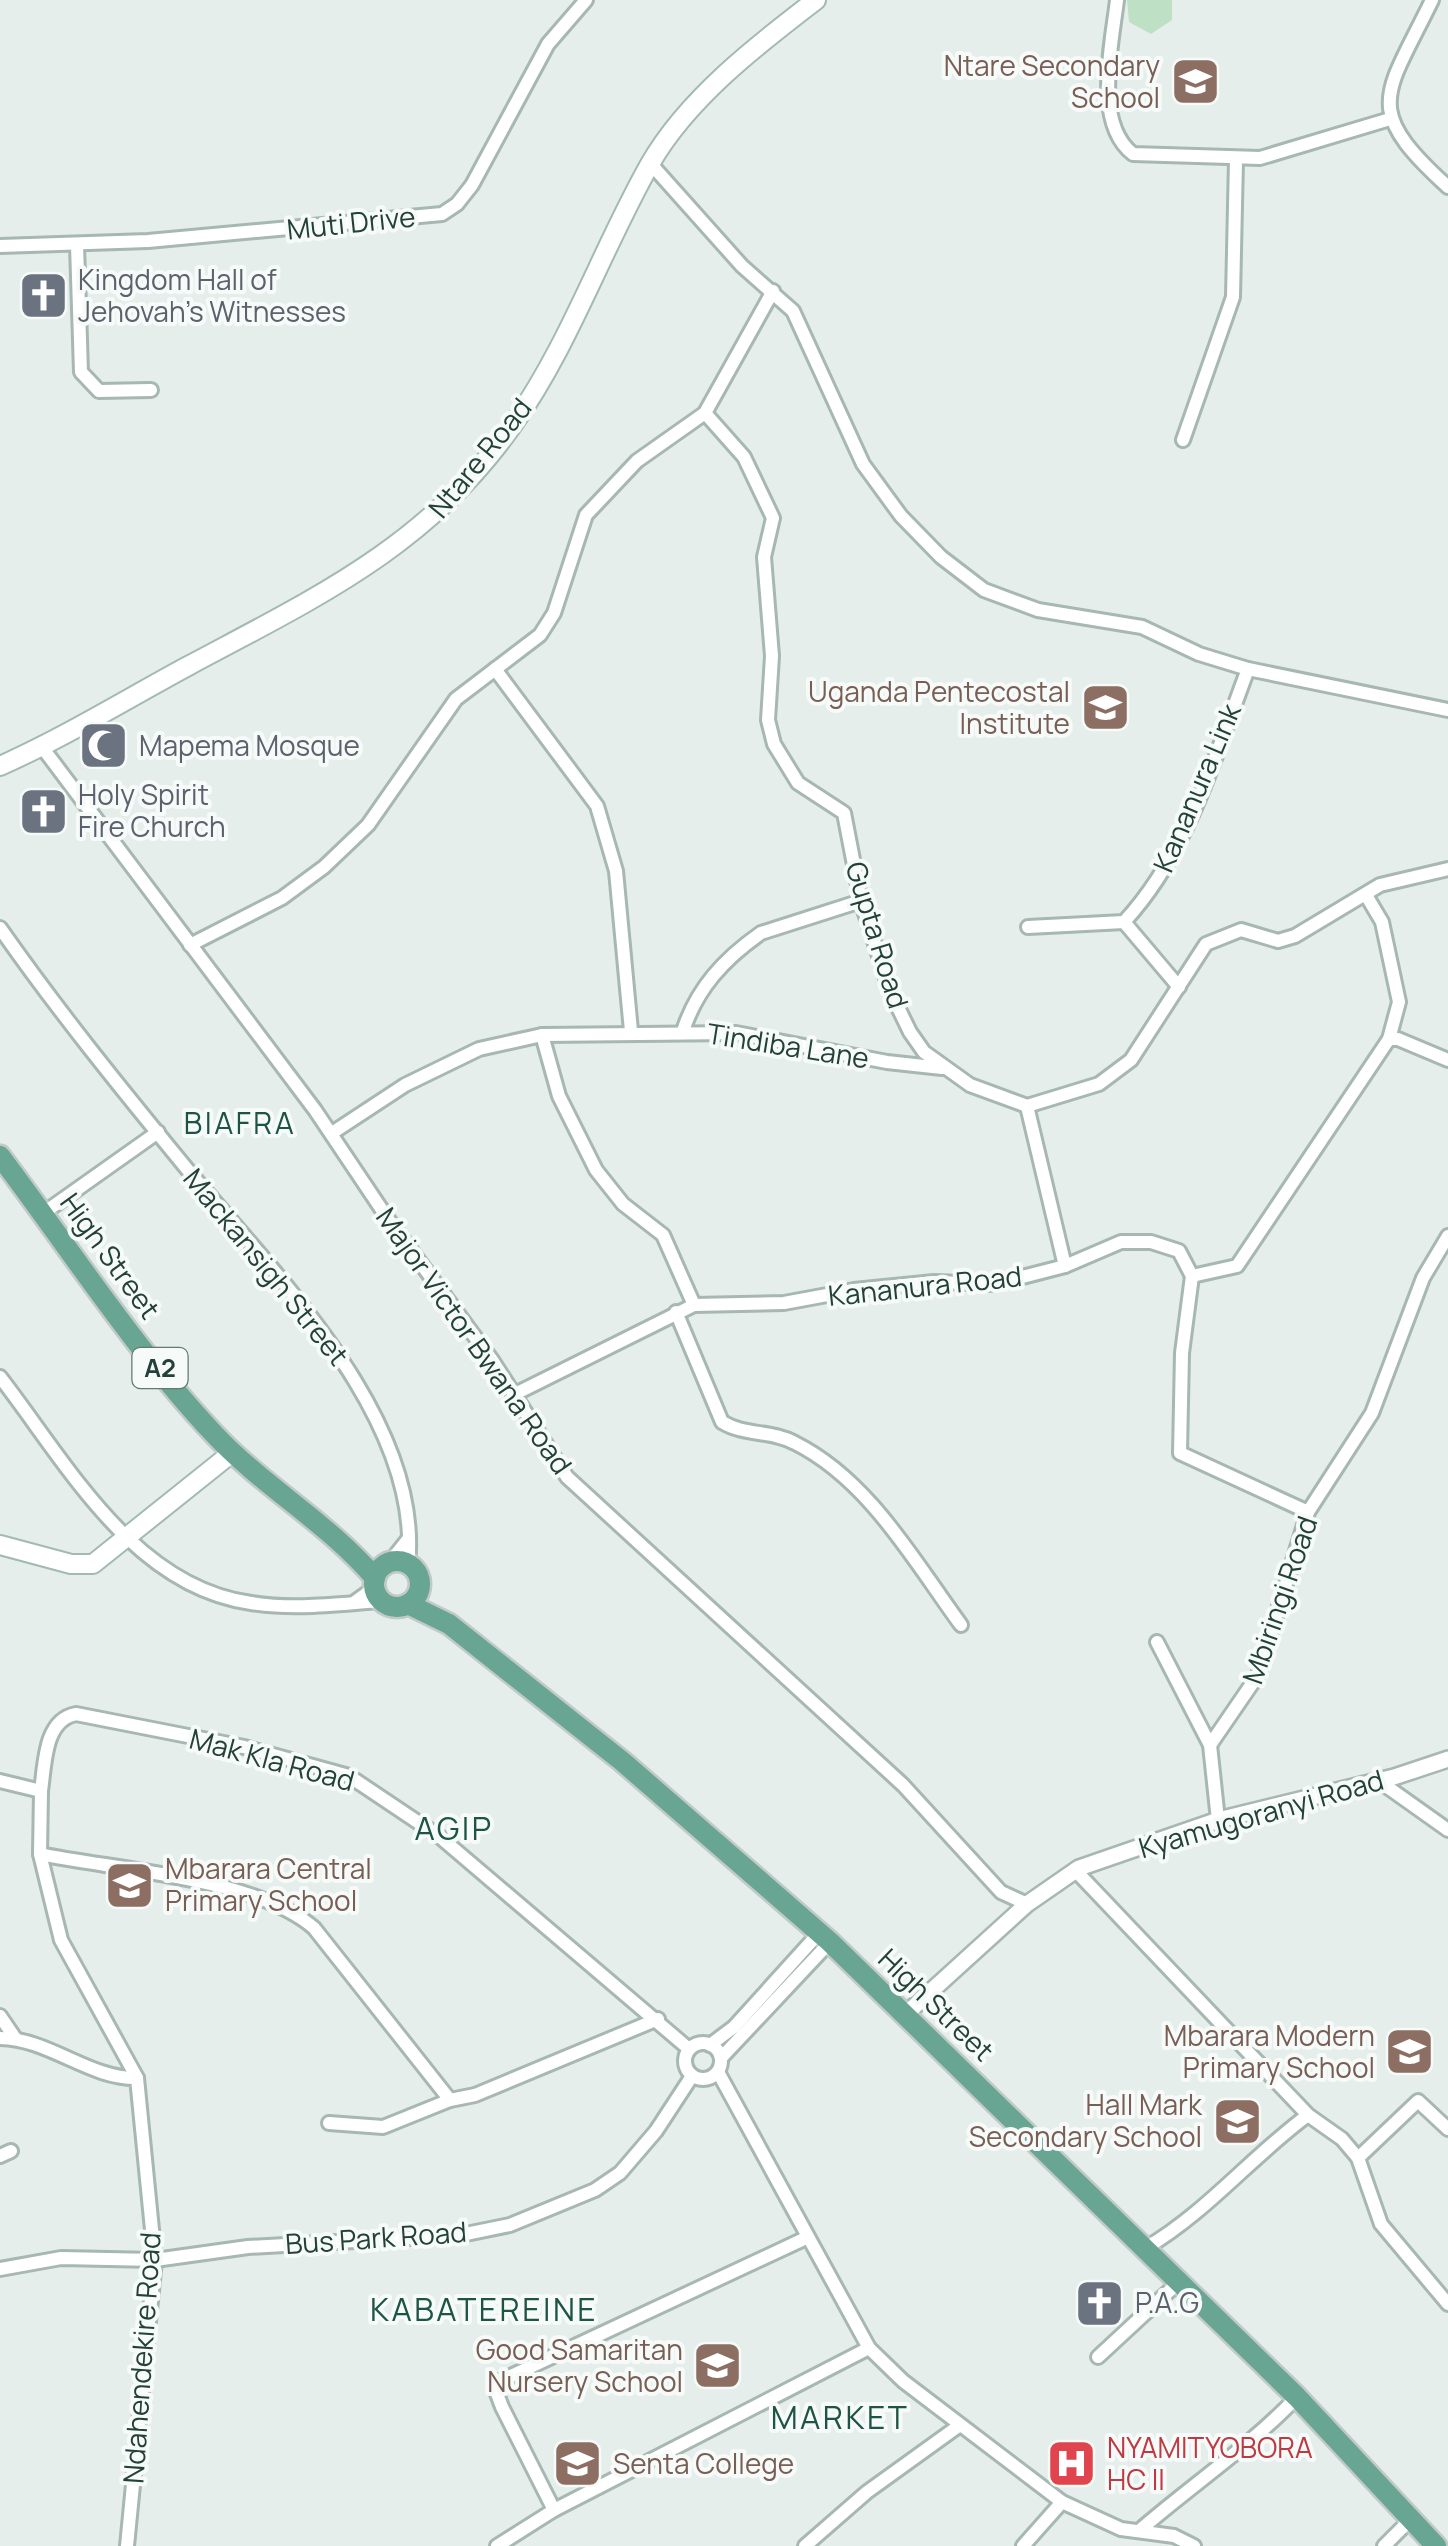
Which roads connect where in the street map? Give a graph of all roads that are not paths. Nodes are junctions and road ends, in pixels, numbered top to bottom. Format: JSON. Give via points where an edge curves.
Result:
{"nodes":[{"id":1,"x":586,"y":0,"type":"edge"},
{"id":2,"x":816,"y":0,"type":"edge"},
{"id":3,"x":1117,"y":0,"type":"edge"},
{"id":4,"x":1432,"y":0,"type":"edge"},
{"id":5,"x":1390,"y":120,"type":"junction"},
{"id":6,"x":1236,"y":160,"type":"junction"},
{"id":7,"x":650,"y":163,"type":"junction"},
{"id":8,"x":1448,"y":187,"type":"edge"},
{"id":9,"x":77,"y":245,"type":"junction"},
{"id":10,"x":0,"y":246,"type":"edge"},
{"id":11,"x":773,"y":291,"type":"junction"},
{"id":12,"x":151,"y":390,"type":"dead end"},
{"id":13,"x":705,"y":412,"type":"junction"},
{"id":14,"x":1183,"y":440,"type":"dead end"},
{"id":15,"x":1248,"y":669,"type":"junction"},
{"id":16,"x":495,"y":670,"type":"junction"},
{"id":17,"x":1448,"y":710,"type":"edge"},
{"id":18,"x":42,"y":747,"type":"junction"},
{"id":19,"x":0,"y":766,"type":"edge"},
{"id":20,"x":1448,"y":869,"type":"edge"},
{"id":21,"x":1366,"y":895,"type":"junction"},
{"id":22,"x":860,"y":901,"type":"junction"},
{"id":23,"x":1124,"y":922,"type":"junction"},
{"id":24,"x":1028,"y":927,"type":"dead end"},
{"id":25,"x":0,"y":928,"type":"edge"},
{"id":26,"x":190,"y":944,"type":"junction"},
{"id":27,"x":1179,"y":987,"type":"junction"},
{"id":28,"x":631,"y":1031,"type":"junction"},
{"id":29,"x":683,"y":1031,"type":"junction"},
{"id":30,"x":542,"y":1036,"type":"junction"},
{"id":31,"x":1390,"y":1040,"type":"junction"},
{"id":32,"x":1448,"y":1060,"type":"edge"},
{"id":33,"x":945,"y":1068,"type":"junction"},
{"id":34,"x":1027,"y":1106,"type":"junction"},
{"id":35,"x":158,"y":1132,"type":"junction"},
{"id":36,"x":332,"y":1133,"type":"junction"},
{"id":37,"x":0,"y":1156,"type":"edge"},
{"id":38,"x":45,"y":1212,"type":"junction"},
{"id":39,"x":1448,"y":1236,"type":"edge"},
{"id":40,"x":1064,"y":1266,"type":"junction"},
{"id":41,"x":1192,"y":1276,"type":"junction"},
{"id":42,"x":694,"y":1305,"type":"junction"},
{"id":43,"x":676,"y":1312,"type":"junction"},
{"id":44,"x":0,"y":1377,"type":"edge"},
{"id":45,"x":513,"y":1395,"type":"junction"},
{"id":46,"x":233,"y":1452,"type":"junction"},
{"id":47,"x":1308,"y":1512,"type":"junction"},
{"id":48,"x":127,"y":1541,"type":"junction"},
{"id":49,"x":0,"y":1546,"type":"edge"},
{"id":50,"x":391,"y":1577,"type":"junction"},
{"id":51,"x":450,"y":1624,"type":"junction"},
{"id":52,"x":961,"y":1625,"type":"dead end"},
{"id":53,"x":1157,"y":1642,"type":"dead end"},
{"id":54,"x":1210,"y":1745,"type":"junction"},
{"id":55,"x":1448,"y":1759,"type":"edge"},
{"id":56,"x":0,"y":1781,"type":"edge"},
{"id":57,"x":1379,"y":1781,"type":"junction"},
{"id":58,"x":41,"y":1790,"type":"junction"},
{"id":59,"x":1218,"y":1820,"type":"junction"},
{"id":60,"x":1448,"y":1830,"type":"edge"},
{"id":61,"x":40,"y":1854,"type":"junction"},
{"id":62,"x":1075,"y":1870,"type":"junction"},
{"id":63,"x":1027,"y":1904,"type":"junction"},
{"id":64,"x":824,"y":1937,"type":"junction"},
{"id":65,"x":907,"y":2013,"type":"junction"},
{"id":66,"x":0,"y":2016,"type":"edge"},
{"id":67,"x":658,"y":2018,"type":"junction"},
{"id":68,"x":0,"y":2038,"type":"edge"},
{"id":69,"x":16,"y":2038,"type":"junction"},
{"id":70,"x":710,"y":2045,"type":"junction"},
{"id":71,"x":689,"y":2049,"type":"junction"},
{"id":72,"x":719,"y":2065,"type":"junction"},
{"id":73,"x":692,"y":2076,"type":"junction"},
{"id":74,"x":137,"y":2078,"type":"junction"},
{"id":75,"x":450,"y":2100,"type":"junction"},
{"id":76,"x":1308,"y":2115,"type":"junction"},
{"id":77,"x":329,"y":2123,"type":"dead end"},
{"id":78,"x":1448,"y":2129,"type":"edge"},
{"id":79,"x":1358,"y":2158,"type":"junction"},
{"id":80,"x":806,"y":2238,"type":"junction"},
{"id":81,"x":1146,"y":2248,"type":"junction"},
{"id":82,"x":155,"y":2260,"type":"junction"},
{"id":83,"x":0,"y":2269,"type":"edge"},
{"id":84,"x":1180,"y":2281,"type":"junction"},
{"id":85,"x":1448,"y":2304,"type":"edge"},
{"id":86,"x":869,"y":2348,"type":"junction"},
{"id":87,"x":1098,"y":2356,"type":"dead end"},
{"id":88,"x":1297,"y":2397,"type":"junction"},
{"id":89,"x":960,"y":2425,"type":"junction"},
{"id":90,"x":1062,"y":2502,"type":"junction"},
{"id":91,"x":554,"y":2510,"type":"junction"},
{"id":92,"x":1413,"y":2517,"type":"junction"},
{"id":93,"x":1140,"y":2530,"type":"junction"},
{"id":94,"x":127,"y":2546,"type":"edge"},
{"id":95,"x":497,"y":2546,"type":"edge"},
{"id":96,"x":805,"y":2546,"type":"edge"},
{"id":97,"x":1023,"y":2546,"type":"edge"},
{"id":98,"x":1194,"y":2546,"type":"edge"},
{"id":99,"x":1384,"y":2546,"type":"edge"},
{"id":100,"x":1436,"y":2546,"type":"edge"}],
"edges":[{"from":1,"to":9,"type":"street","name":"Muti Drive","via":[[548,44],[472,185],[442,214]]},
{"from":2,"to":7,"type":"main road","name":"Ntare Road","via":[[702,97]]},
{"from":3,"to":6,"type":"street","via":[[1110,100],[1122,144],[1143,157]]},
{"from":4,"to":5,"type":"street","via":[[1389,97]]},
{"from":5,"to":6,"type":"street"},
{"from":5,"to":8,"type":"street","via":[[1405,147]]},
{"from":6,"to":14,"type":"street","via":[[1234,296]]},
{"from":7,"to":11,"type":"street","via":[[742,266]]},
{"from":7,"to":18,"type":"main road","name":"Ntare Road","via":[[559,353],[511,428],[443,510],[333,589]]},
{"from":9,"to":10,"type":"street","name":"Muti Drive"},
{"from":9,"to":12,"type":"street","via":[[81,372],[99,392]]},
{"from":11,"to":13,"type":"street"},
{"from":11,"to":15,"type":"street","via":[[802,325],[863,464],[941,557],[1011,602],[1142,627]]},
{"from":13,"to":16,"type":"street","via":[[637,461],[586,515],[554,613],[540,635]]},
{"from":13,"to":22,"type":"street","name":"Gupta Road","via":[[744,457],[773,518],[764,558],[774,744],[798,783],[844,813]]},
{"from":15,"to":17,"type":"street"},
{"from":15,"to":23,"type":"street","name":"Kananura Link","via":[[1173,854]]},
{"from":16,"to":26,"type":"street","via":[[456,700],[368,824],[324,867],[282,898]]},
{"from":16,"to":28,"type":"street","via":[[598,806],[616,871]]},
{"from":18,"to":19,"type":"main road","name":"Ntare Road"},
{"from":18,"to":26,"type":"street","name":"Major Victor Bwana Road"},
{"from":20,"to":21,"type":"street","via":[[1407,875]]},
{"from":21,"to":27,"type":"street","via":[[1278,941],[1240,930],[1222,935],[1206,944]]},
{"from":21,"to":31,"type":"street","via":[[1382,922],[1399,1002]]},
{"from":22,"to":29,"type":"street","via":[[748,942],[702,987]]},
{"from":22,"to":33,"type":"street","name":"Gupta Road","via":[[910,1032]]},
{"from":23,"to":24,"type":"street"},
{"from":23,"to":27,"type":"street"},
{"from":25,"to":35,"type":"street","name":"Mackansigh Street"},
{"from":26,"to":36,"type":"street","name":"Major Victor Bwana Road"},
{"from":27,"to":34,"type":"street","via":[[1131,1060],[1099,1084]]},
{"from":28,"to":29,"type":"street","name":"Tindiba Lane"},
{"from":28,"to":30,"type":"street","name":"Tindiba Lane"},
{"from":29,"to":33,"type":"street","name":"Tindiba Lane","via":[[736,1032]]},
{"from":30,"to":36,"type":"street","name":"Tindiba Lane","via":[[478,1049],[404,1085]]},
{"from":30,"to":42,"type":"street","via":[[559,1096],[596,1170],[623,1204],[662,1235]]},
{"from":31,"to":32,"type":"street"},
{"from":31,"to":41,"type":"street","via":[[1237,1266]]},
{"from":33,"to":34,"type":"street","name":"Gupta Road"},
{"from":34,"to":40,"type":"street"},
{"from":35,"to":38,"type":"street"},
{"from":35,"to":50,"type":"street","name":"Mackansigh Street","via":[[357,1380],[386,1444],[411,1536]]},
{"from":36,"to":45,"type":"street","name":"Major Victor Bwana Road"},
{"from":37,"to":38,"type":"main road","name":"High Street","number":"A2"},
{"from":38,"to":46,"type":"main road","name":"High Street","number":"A2","via":[[124,1324]]},
{"from":39,"to":47,"type":"street","name":"Mbiringi Road","via":[[1423,1278],[1372,1413]]},
{"from":40,"to":41,"type":"street","name":"Kananura Road","via":[[1121,1242],[1151,1242],[1179,1250]]},
{"from":40,"to":42,"type":"street","name":"Kananura Road","via":[[995,1284],[934,1282],[784,1303]]},
{"from":41,"to":47,"type":"street","via":[[1180,1452]]},
{"from":42,"to":43,"type":"street","name":"Kananura Road"},
{"from":43,"to":45,"type":"street","name":"Kananura Road"},
{"from":43,"to":52,"type":"street","via":[[722,1422],[736,1431],[793,1441],[852,1483]]},
{"from":44,"to":48,"type":"street"},
{"from":45,"to":63,"type":"street","name":"Major Victor Bwana Road","via":[[567,1477],[904,1785],[1001,1892]]},
{"from":46,"to":48,"type":"main road"},
{"from":46,"to":50,"type":"main road","name":"High Street","number":"A2"},
{"from":47,"to":54,"type":"street","name":"Mbiringi Road","via":[[1258,1675]]},
{"from":48,"to":49,"type":"main road","via":[[86,1566]]},
{"from":48,"to":50,"type":"street","via":[[225,1597],[282,1606],[354,1603]]},
{"from":50,"to":51,"type":"main road","name":"High Street","number":"A2"},
{"from":50,"to":51,"type":"main road","name":"High Street","number":"A2","via":[[408,1604]]},
{"from":51,"to":64,"type":"main road","name":"High Street","number":"A2","via":[[623,1762]]},
{"from":53,"to":54,"type":"street"},
{"from":54,"to":59,"type":"street"},
{"from":55,"to":57,"type":"street","name":"Kyamugoranyi Road"},
{"from":56,"to":58,"type":"street"},
{"from":57,"to":59,"type":"street","name":"Kyamugoranyi Road"},
{"from":57,"to":60,"type":"street"},
{"from":58,"to":61,"type":"street"},
{"from":58,"to":67,"type":"street","name":"Mak Kla Road","via":[[49,1739],[57,1723],[76,1714],[244,1747],[349,1776],[440,1837]]},
{"from":59,"to":62,"type":"street","name":"Kyamugoranyi Road"},
{"from":61,"to":74,"type":"street","via":[[60,1940]]},
{"from":61,"to":75,"type":"street","via":[[246,1891],[290,1909],[314,1928]]},
{"from":62,"to":63,"type":"street","name":"Kyamugoranyi Road"},
{"from":62,"to":76,"type":"street"},
{"from":63,"to":65,"type":"street","name":"Kyamugoranyi Road"},
{"from":64,"to":65,"type":"main road","name":"High Street","number":"A2"},
{"from":64,"to":70,"type":"street"},
{"from":64,"to":72,"type":"street"},
{"from":65,"to":81,"type":"main road","name":"High Street","number":"A2"},
{"from":66,"to":69,"type":"street"},
{"from":67,"to":71,"type":"street","name":"Mak Kla Road"},
{"from":67,"to":75,"type":"street"},
{"from":68,"to":69,"type":"street"},
{"from":69,"to":74,"type":"street","via":[[112,2079]]},
{"from":70,"to":71,"type":"street"},
{"from":70,"to":72,"type":"street"},
{"from":71,"to":73,"type":"street","via":[[684,2063]]},
{"from":72,"to":73,"type":"street","via":[[706,2080]]},
{"from":72,"to":80,"type":"street"},
{"from":73,"to":82,"type":"street","name":"Bus Park Road","via":[[620,2173],[596,2190],[510,2224],[462,2235],[248,2247]]},
{"from":74,"to":82,"type":"street","name":"Ndahendekire Road"},
{"from":75,"to":77,"type":"street","via":[[382,2127]]},
{"from":76,"to":79,"type":"street"},
{"from":76,"to":81,"type":"street","via":[[1254,2156],[1199,2213]]},
{"from":78,"to":79,"type":"street","via":[[1418,2101]]},
{"from":79,"to":85,"type":"street","via":[[1381,2224]]},
{"from":80,"to":86,"type":"street"},
{"from":80,"to":91,"type":"street","via":[[500,2382],[502,2408]]},
{"from":81,"to":84,"type":"main road","name":"High Street","number":"A2"},
{"from":82,"to":83,"type":"street","name":"Bus Park Road","via":[[76,2258]]},
{"from":82,"to":94,"type":"street","name":"Ndahendekire Road"},
{"from":84,"to":87,"type":"street"},
{"from":84,"to":88,"type":"main road","name":"High Street","number":"A2"},
{"from":86,"to":89,"type":"street"},
{"from":86,"to":91,"type":"street"},
{"from":88,"to":92,"type":"main road","name":"High Street","number":"A2"},
{"from":88,"to":93,"type":"street","via":[[1258,2437]]},
{"from":89,"to":90,"type":"street"},
{"from":89,"to":96,"type":"street"},
{"from":90,"to":93,"type":"street","via":[[1098,2521]]},
{"from":90,"to":97,"type":"street"},
{"from":91,"to":95,"type":"street"},
{"from":92,"to":99,"type":"street"},
{"from":92,"to":100,"type":"main road","name":"High Street","number":"A2"},
{"from":93,"to":98,"type":"street"}]}
